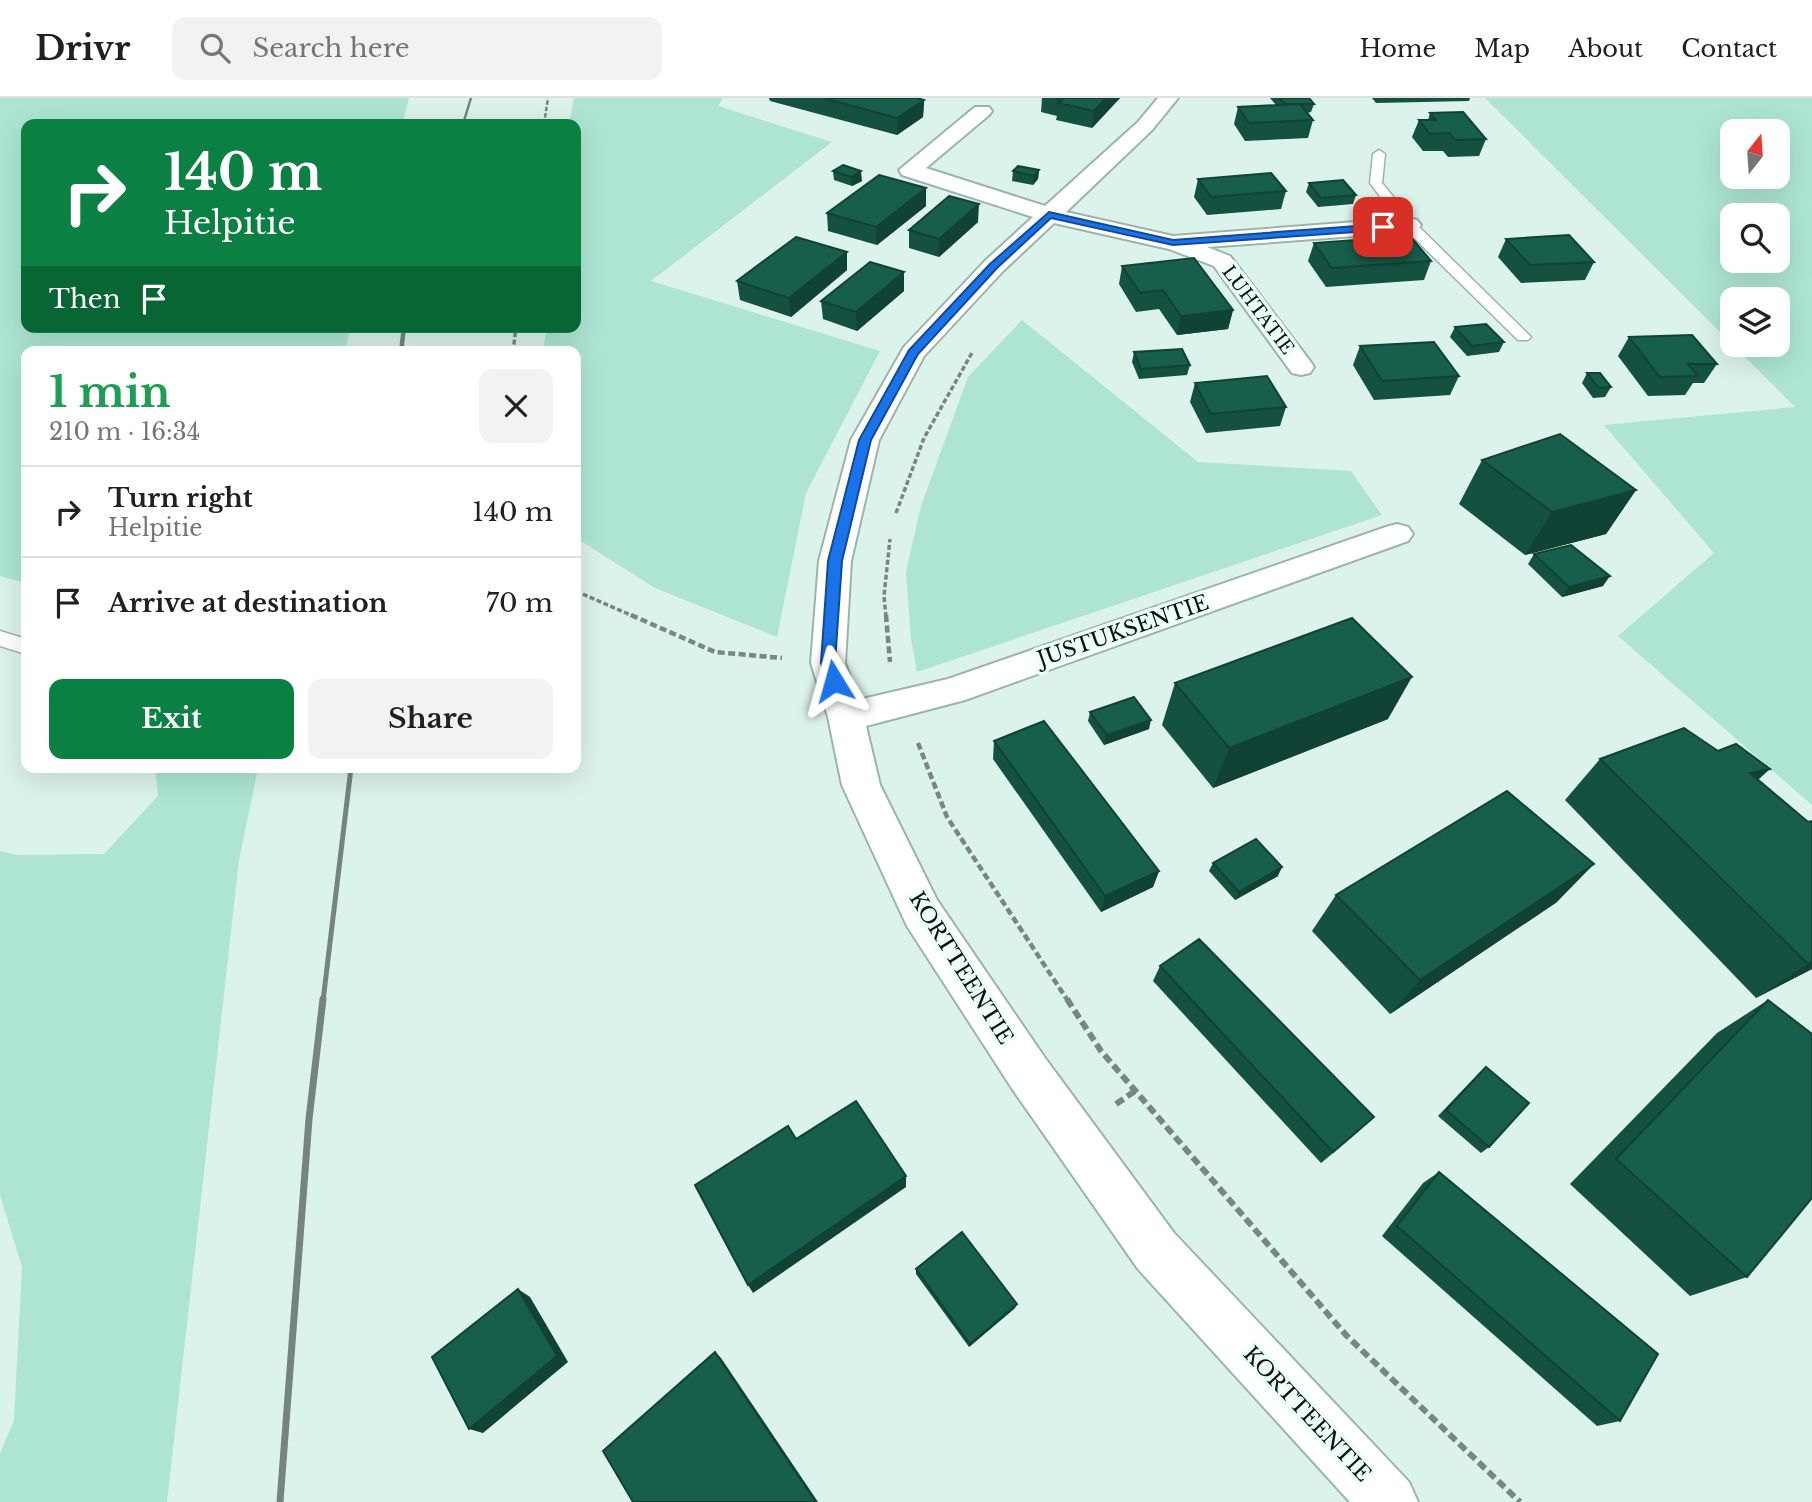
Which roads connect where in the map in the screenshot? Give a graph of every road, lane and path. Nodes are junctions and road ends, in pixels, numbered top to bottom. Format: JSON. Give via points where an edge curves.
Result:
{"nodes":[{"id":1,"x":548,"y":98,"type":"edge"},
{"id":2,"x":1168,"y":98,"type":"edge"},
{"id":3,"x":982,"y":111,"type":"dead end"},
{"id":4,"x":545,"y":119,"type":"edge"},
{"id":5,"x":1379,"y":154,"type":"dead end"},
{"id":6,"x":1049,"y":215,"type":"junction"},
{"id":7,"x":1409,"y":225,"type":"junction"},
{"id":8,"x":1173,"y":243,"type":"junction"},
{"id":9,"x":1522,"y":337,"type":"dead end"},
{"id":10,"x":976,"y":345,"type":"dead end"},
{"id":11,"x":1301,"y":367,"type":"dead end"},
{"id":12,"x":891,"y":526,"type":"dead end"},
{"id":13,"x":1397,"y":534,"type":"dead end"},
{"id":14,"x":890,"y":537,"type":"dead end"},
{"id":15,"x":581,"y":593,"type":"edge"},
{"id":16,"x":0,"y":638,"type":"edge"},
{"id":17,"x":21,"y":645,"type":"edge"},
{"id":18,"x":828,"y":663,"type":"junction"},
{"id":19,"x":902,"y":701,"type":"junction"},
{"id":20,"x":846,"y":717,"type":"junction"},
{"id":21,"x":1389,"y":1502,"type":"edge"},
{"id":22,"x":1520,"y":1502,"type":"edge"}],
"edges":[{"from":1,"to":4,"type":"path"},
{"from":2,"to":6,"type":"street","name":"KORTTEENTIE","via":[[1145,126]]},
{"from":3,"to":6,"type":"street","via":[[910,170]]},
{"from":5,"to":7,"type":"lane","via":[[1376,183]]},
{"from":6,"to":8,"type":"street"},
{"from":6,"to":18,"type":"street","name":"KORTTEENTIE","via":[[913,353],[865,440],[835,561]]},
{"from":7,"to":8,"type":"street"},
{"from":7,"to":9,"type":"lane"},
{"from":8,"to":11,"type":"street","name":"LUHTATIE","via":[[1222,261]]},
{"from":10,"to":12,"type":"path","via":[[924,438]]},
{"from":13,"to":19,"type":"street","name":"JUSTUKSENTIE","via":[[952,691]]},
{"from":14,"to":19,"type":"path","via":[[884,596],[888,657]]},
{"from":15,"to":18,"type":"path","via":[[715,652]]},
{"from":16,"to":17,"type":"lane"},
{"from":18,"to":20,"type":"street","name":"KORTTEENTIE"},
{"from":19,"to":20,"type":"street","name":"JUSTUKSENTIE"},
{"from":19,"to":22,"type":"path","via":[[947,817],[1101,1051],[1346,1335]]},
{"from":20,"to":21,"type":"street","name":"KORTTEENTIE","via":[[861,785],[922,913],[1029,1074],[1156,1251]]}]}
